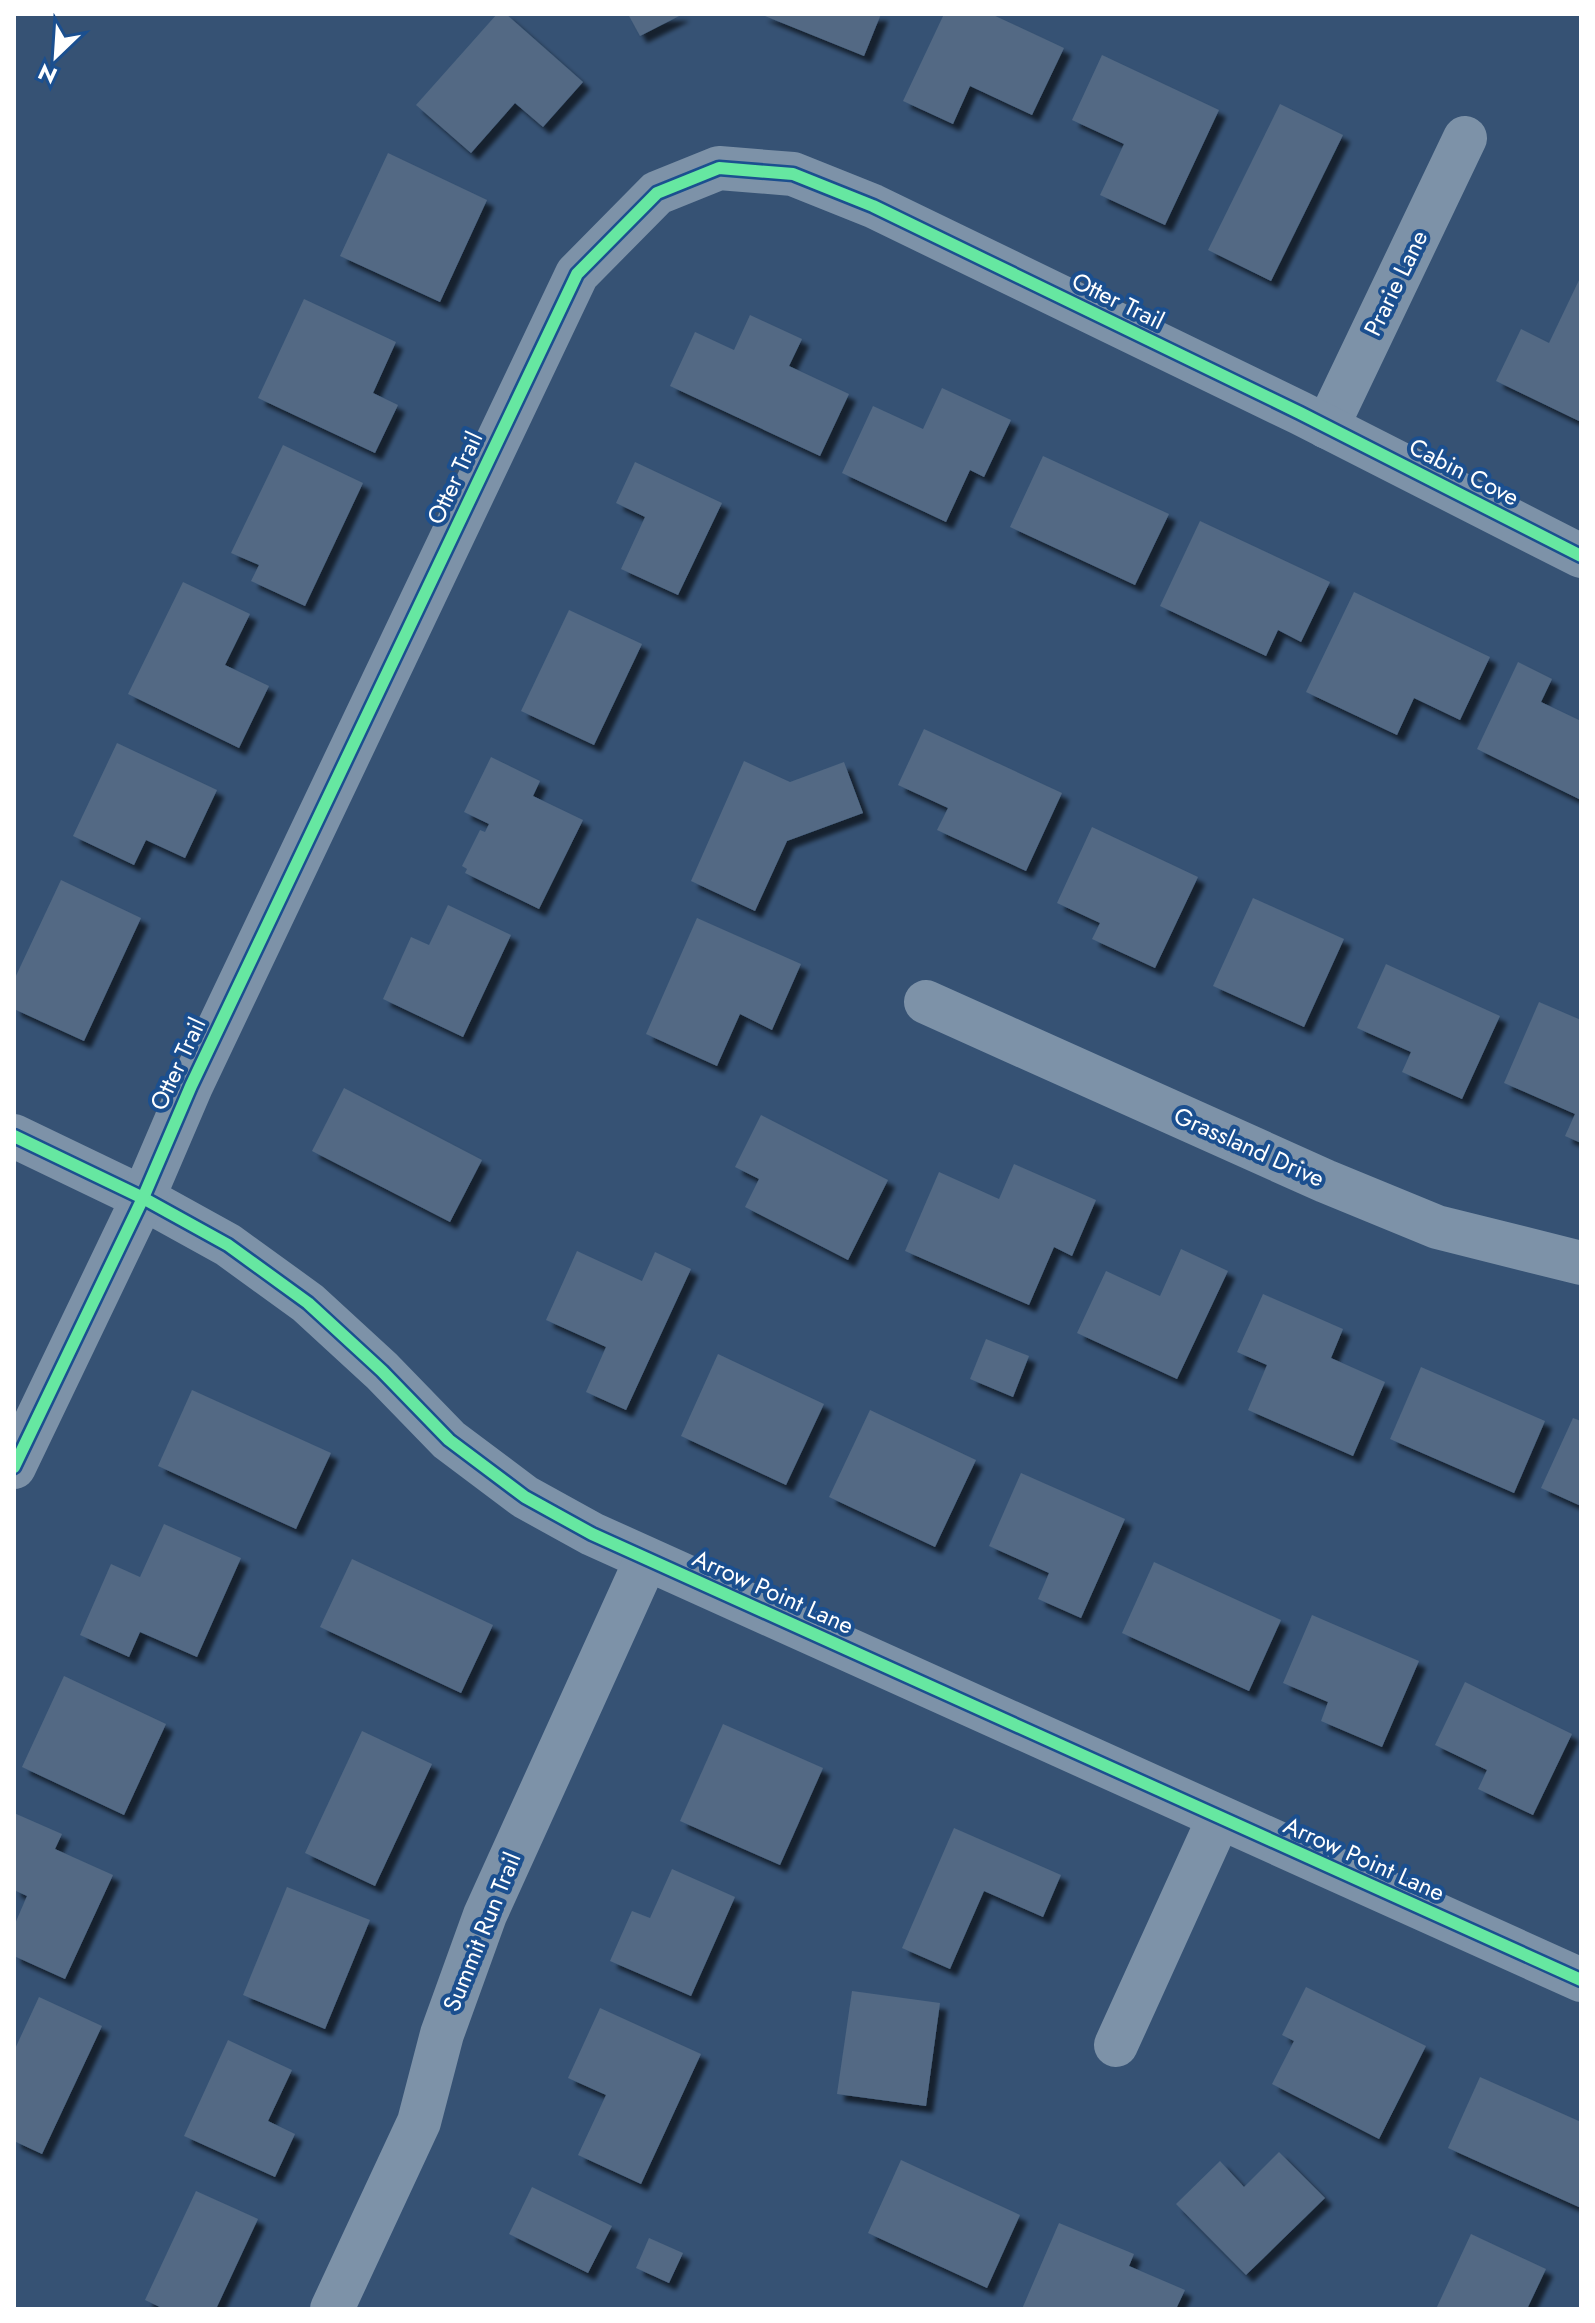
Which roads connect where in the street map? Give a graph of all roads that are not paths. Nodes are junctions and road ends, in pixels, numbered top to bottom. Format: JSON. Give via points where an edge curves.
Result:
{"nodes":[{"id":1,"x":1465,"y":138,"type":"dead end"},
{"id":2,"x":1327,"y":427,"type":"junction"},
{"id":3,"x":1581,"y":556,"type":"edge"},
{"id":4,"x":926,"y":1002,"type":"dead end"},
{"id":5,"x":14,"y":1136,"type":"edge"},
{"id":6,"x":143,"y":1198,"type":"junction"},
{"id":7,"x":1581,"y":1263,"type":"edge"},
{"id":8,"x":14,"y":1467,"type":"edge"},
{"id":9,"x":646,"y":1560,"type":"junction"},
{"id":10,"x":1219,"y":1818,"type":"junction"},
{"id":11,"x":1581,"y":1980,"type":"edge"},
{"id":12,"x":1116,"y":2045,"type":"dead end"},
{"id":13,"x":332,"y":2309,"type":"edge"}],
"edges":[{"from":1,"to":2,"type":"street","name":"Prarie Lane"},
{"from":2,"to":3,"type":"street","name":"Cabin Cove"},
{"from":2,"to":6,"type":"street","name":"Otter Trail","via":[[873,206],[793,174],[719,168],[657,193],[577,274],[197,1071]]},
{"from":4,"to":7,"type":"street","name":"Grassland Drive","via":[[1437,1227]]},
{"from":5,"to":6,"type":"street","name":"Arrow Point Lane"},
{"from":6,"to":8,"type":"street","name":"Otter Trail"},
{"from":6,"to":9,"type":"street","name":"Arrow Point Lane","via":[[228,1245],[308,1303],[449,1440],[525,1497]]},
{"from":9,"to":10,"type":"street","name":"Arrow Point Lane"},
{"from":9,"to":13,"type":"street","name":"Summit Run Trail","via":[[485,1915],[442,2034],[419,2122]]},
{"from":10,"to":11,"type":"street","name":"Arrow Point Lane"},
{"from":10,"to":12,"type":"street"}]}
